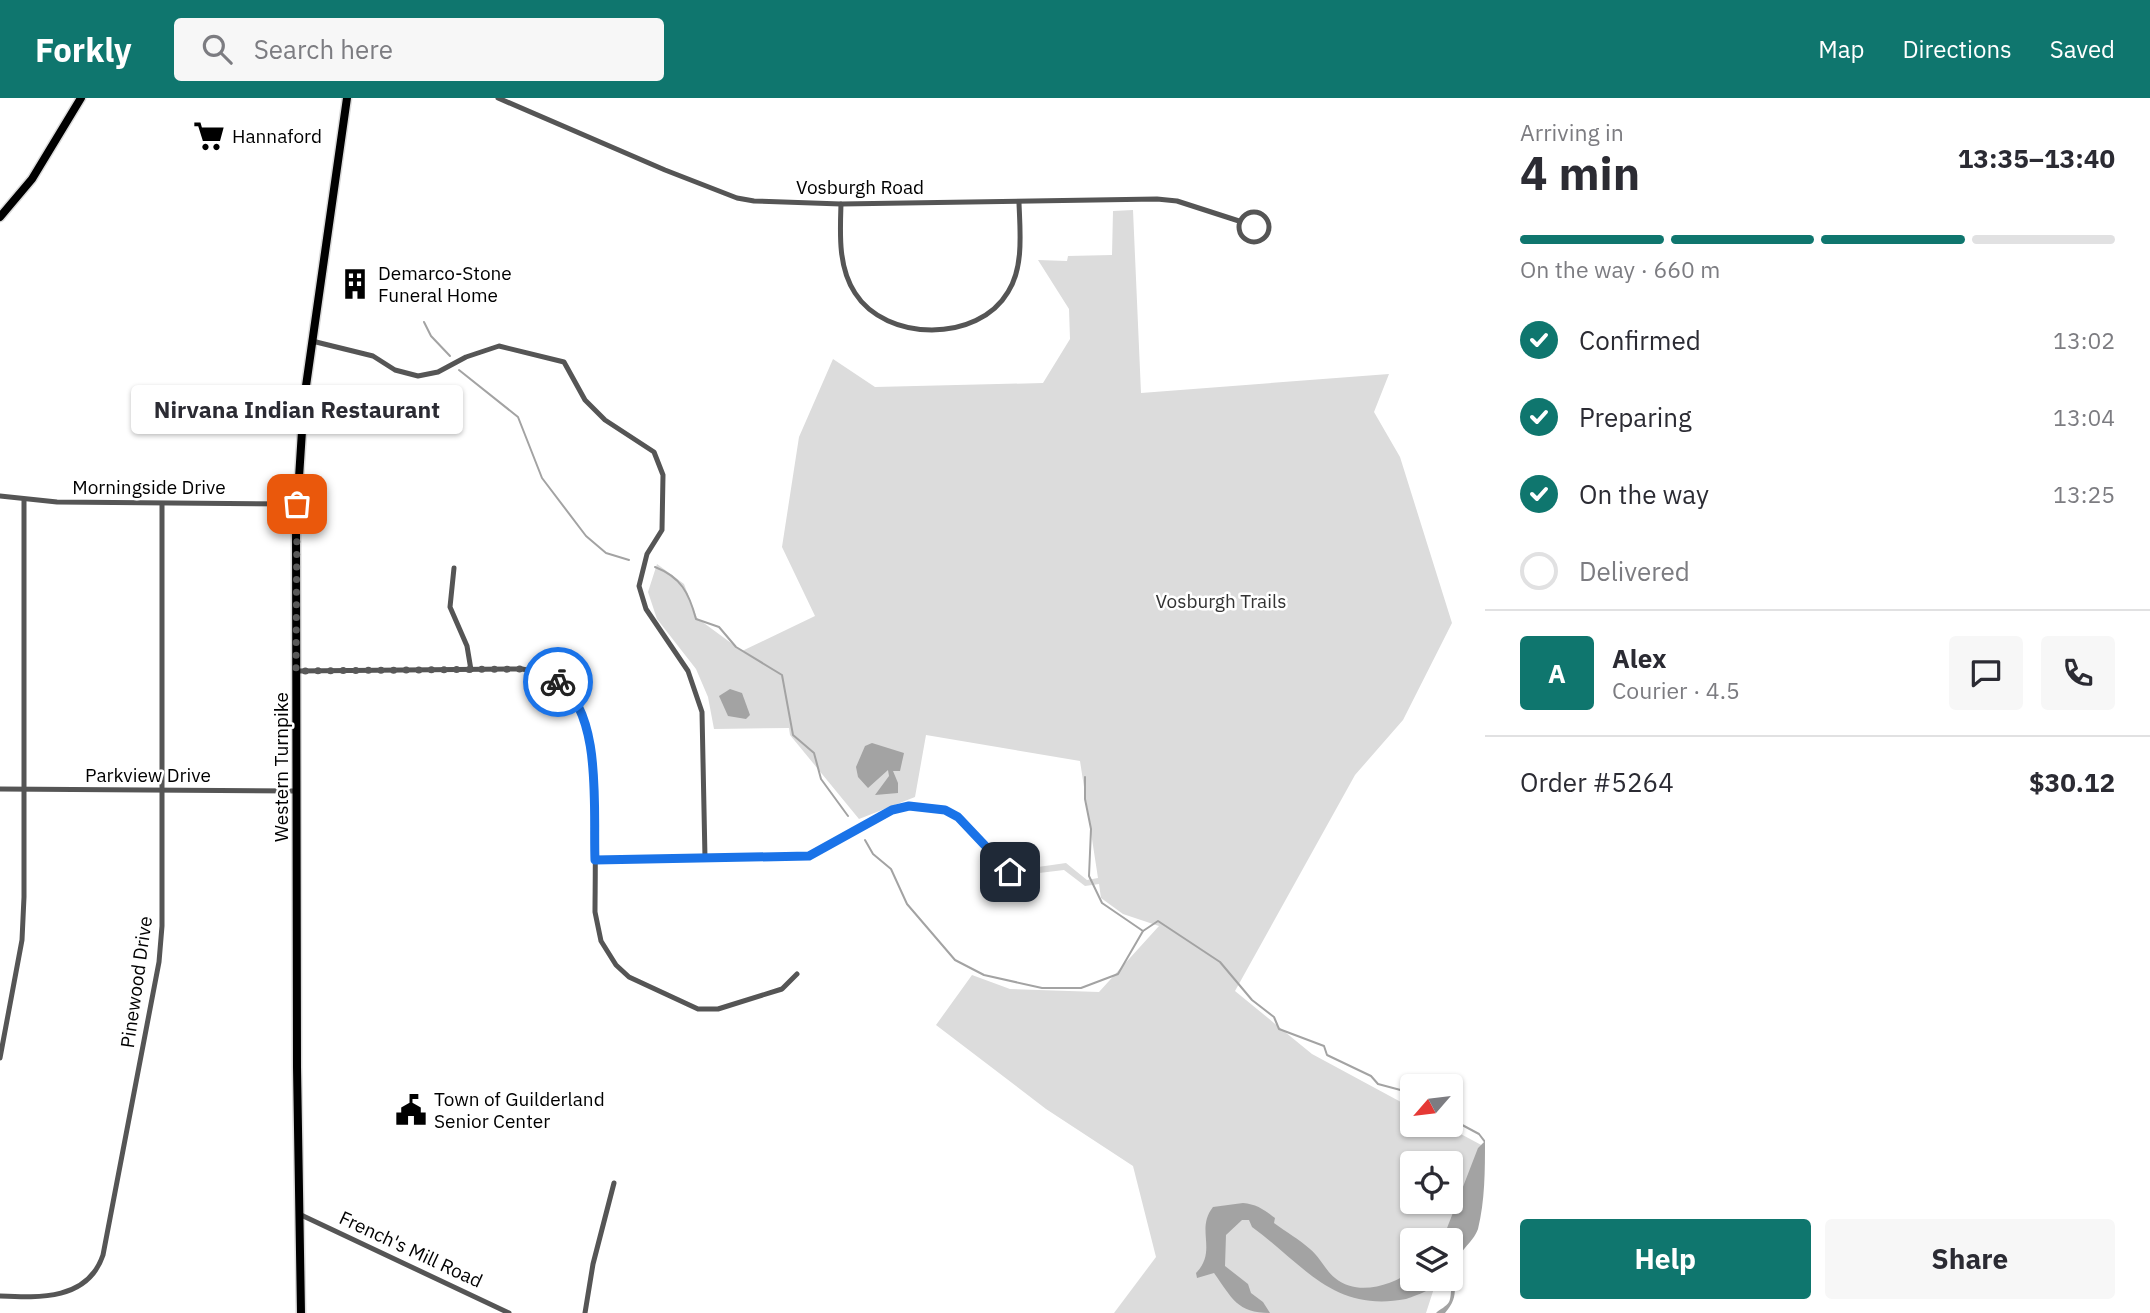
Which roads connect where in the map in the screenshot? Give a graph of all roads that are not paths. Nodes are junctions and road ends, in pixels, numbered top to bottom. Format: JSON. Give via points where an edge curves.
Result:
{"nodes":[{"id":1,"x":81,"y":98,"type":"edge"},
{"id":2,"x":347,"y":98,"type":"edge"},
{"id":3,"x":498,"y":98,"type":"edge"},
{"id":4,"x":1019,"y":203,"type":"junction"},
{"id":5,"x":841,"y":204,"type":"junction"},
{"id":6,"x":0,"y":217,"type":"edge"},
{"id":7,"x":1239,"y":221,"type":"junction"},
{"id":8,"x":312,"y":341,"type":"junction"},
{"id":9,"x":0,"y":496,"type":"edge"},
{"id":10,"x":24,"y":501,"type":"junction"},
{"id":11,"x":162,"y":504,"type":"junction"},
{"id":12,"x":297,"y":504,"type":"junction"},
{"id":13,"x":454,"y":568,"type":"dead end"},
{"id":14,"x":471,"y":670,"type":"junction"},
{"id":15,"x":296,"y":671,"type":"junction"},
{"id":16,"x":0,"y":789,"type":"edge"},
{"id":17,"x":25,"y":790,"type":"junction"},
{"id":18,"x":297,"y":791,"type":"junction"},
{"id":19,"x":160,"y":792,"type":"junction"},
{"id":20,"x":705,"y":858,"type":"junction"},
{"id":21,"x":595,"y":860,"type":"junction"},
{"id":22,"x":1010,"y":872,"type":"dead end"},
{"id":23,"x":797,"y":974,"type":"dead end"},
{"id":24,"x":0,"y":1058,"type":"edge"},
{"id":25,"x":614,"y":1183,"type":"dead end"},
{"id":26,"x":299,"y":1214,"type":"junction"},
{"id":27,"x":0,"y":1296,"type":"edge"},
{"id":28,"x":301,"y":1313,"type":"edge"},
{"id":29,"x":509,"y":1313,"type":"edge"},
{"id":30,"x":585,"y":1313,"type":"edge"}],
"edges":[{"from":1,"to":6,"type":"main road","via":[[32,179]]},
{"from":2,"to":8,"type":"main road","name":"Western Turnpike"},
{"from":3,"to":5,"type":"street","name":"Vosburgh Road","via":[[737,198]]},
{"from":4,"to":5,"type":"street","name":"Vosburgh Road"},
{"from":4,"to":5,"type":"street","via":[[1019,254],[1008,292],[992,310],[971,322],[924,330],[882,318],[855,294],[842,258]]},
{"from":4,"to":7,"type":"street","name":"Vosburgh Road","via":[[1157,199]]},
{"from":7,"to":7,"type":"street","name":"Vosburgh Road","via":[[1242,235],[1254,242],[1264,238],[1270,228],[1258,213]]},
{"from":8,"to":12,"type":"main road","name":"Western Turnpike"},
{"from":8,"to":20,"type":"street","via":[[373,356],[395,370],[418,376],[499,346],[564,362],[585,400],[605,420],[654,452],[663,475],[662,530],[647,554],[639,586],[646,608],[688,671],[702,712]]},
{"from":9,"to":10,"type":"street","name":"Morningside Drive"},
{"from":10,"to":11,"type":"street","name":"Morningside Drive"},
{"from":10,"to":17,"type":"street"},
{"from":11,"to":12,"type":"street","name":"Morningside Drive"},
{"from":11,"to":19,"type":"street","name":"Pinewood Drive"},
{"from":12,"to":15,"type":"main road","name":"Western Turnpike"},
{"from":13,"to":14,"type":"street","via":[[450,607],[467,646]]},
{"from":14,"to":15,"type":"street"},
{"from":14,"to":21,"type":"street","via":[[536,671],[573,694],[590,735]]},
{"from":15,"to":18,"type":"main road","name":"Western Turnpike"},
{"from":16,"to":17,"type":"street","name":"Parkview Drive"},
{"from":17,"to":19,"type":"street","name":"Parkview Drive"},
{"from":17,"to":24,"type":"street","via":[[22,940]]},
{"from":18,"to":19,"type":"street","name":"Parkview Drive"},
{"from":18,"to":26,"type":"main road","name":"Western Turnpike"},
{"from":19,"to":27,"type":"street","name":"Pinewood Drive","via":[[159,961],[103,1255],[80,1289]]},
{"from":20,"to":21,"type":"street"},
{"from":20,"to":22,"type":"street","via":[[809,856],[883,815],[909,806],[945,810],[958,817]]},
{"from":21,"to":23,"type":"street","via":[[597,929],[606,952],[629,977],[684,1005],[718,1009],[782,989]]},
{"from":25,"to":30,"type":"street"},
{"from":26,"to":28,"type":"main road","name":"Western Turnpike"},
{"from":26,"to":29,"type":"street","name":"French's Mill Road"}]}
